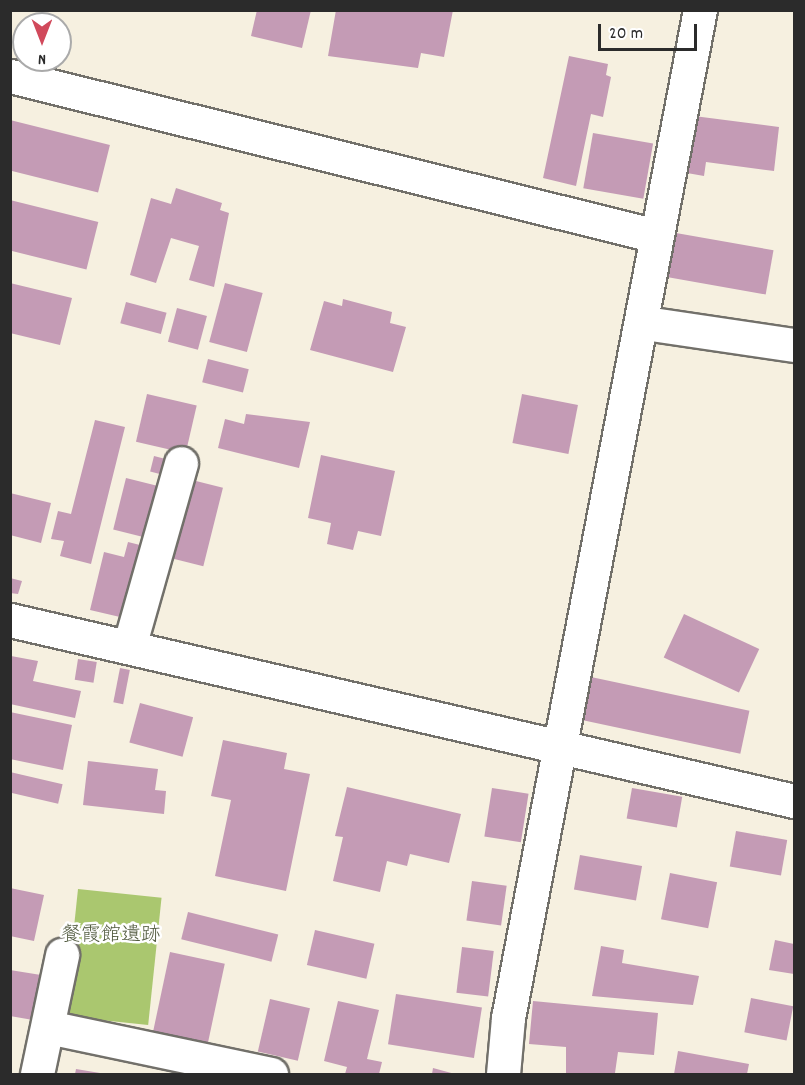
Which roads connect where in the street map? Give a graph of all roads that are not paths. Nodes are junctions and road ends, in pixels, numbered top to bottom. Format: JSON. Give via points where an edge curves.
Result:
{"nodes":[{"id":1,"x":700,"y":10,"type":"edge"},
{"id":2,"x":10,"y":76,"type":"edge"},
{"id":3,"x":657,"y":236,"type":"junction"},
{"id":4,"x":645,"y":322,"type":"junction"},
{"id":5,"x":795,"y":345,"type":"edge"},
{"id":6,"x":181,"y":463,"type":"dead end"},
{"id":7,"x":10,"y":620,"type":"edge"},
{"id":8,"x":129,"y":647,"type":"junction"},
{"id":9,"x":561,"y":747,"type":"junction"},
{"id":10,"x":795,"y":801,"type":"edge"},
{"id":11,"x":62,"y":955,"type":"dead end"},
{"id":12,"x":48,"y":1027,"type":"junction"},
{"id":13,"x":37,"y":1074,"type":"edge"},
{"id":14,"x":271,"y":1074,"type":"edge"},
{"id":15,"x":503,"y":1074,"type":"edge"}],
"edges":[{"from":1,"to":3,"type":"street"},
{"from":2,"to":3,"type":"street"},
{"from":3,"to":4,"type":"street"},
{"from":4,"to":5,"type":"street"},
{"from":4,"to":9,"type":"street"},
{"from":6,"to":8,"type":"street"},
{"from":7,"to":8,"type":"street"},
{"from":8,"to":9,"type":"street"},
{"from":9,"to":10,"type":"street"},
{"from":9,"to":15,"type":"street","via":[[508,1018]]},
{"from":11,"to":12,"type":"street"},
{"from":12,"to":13,"type":"street"},
{"from":12,"to":14,"type":"street"}]}
